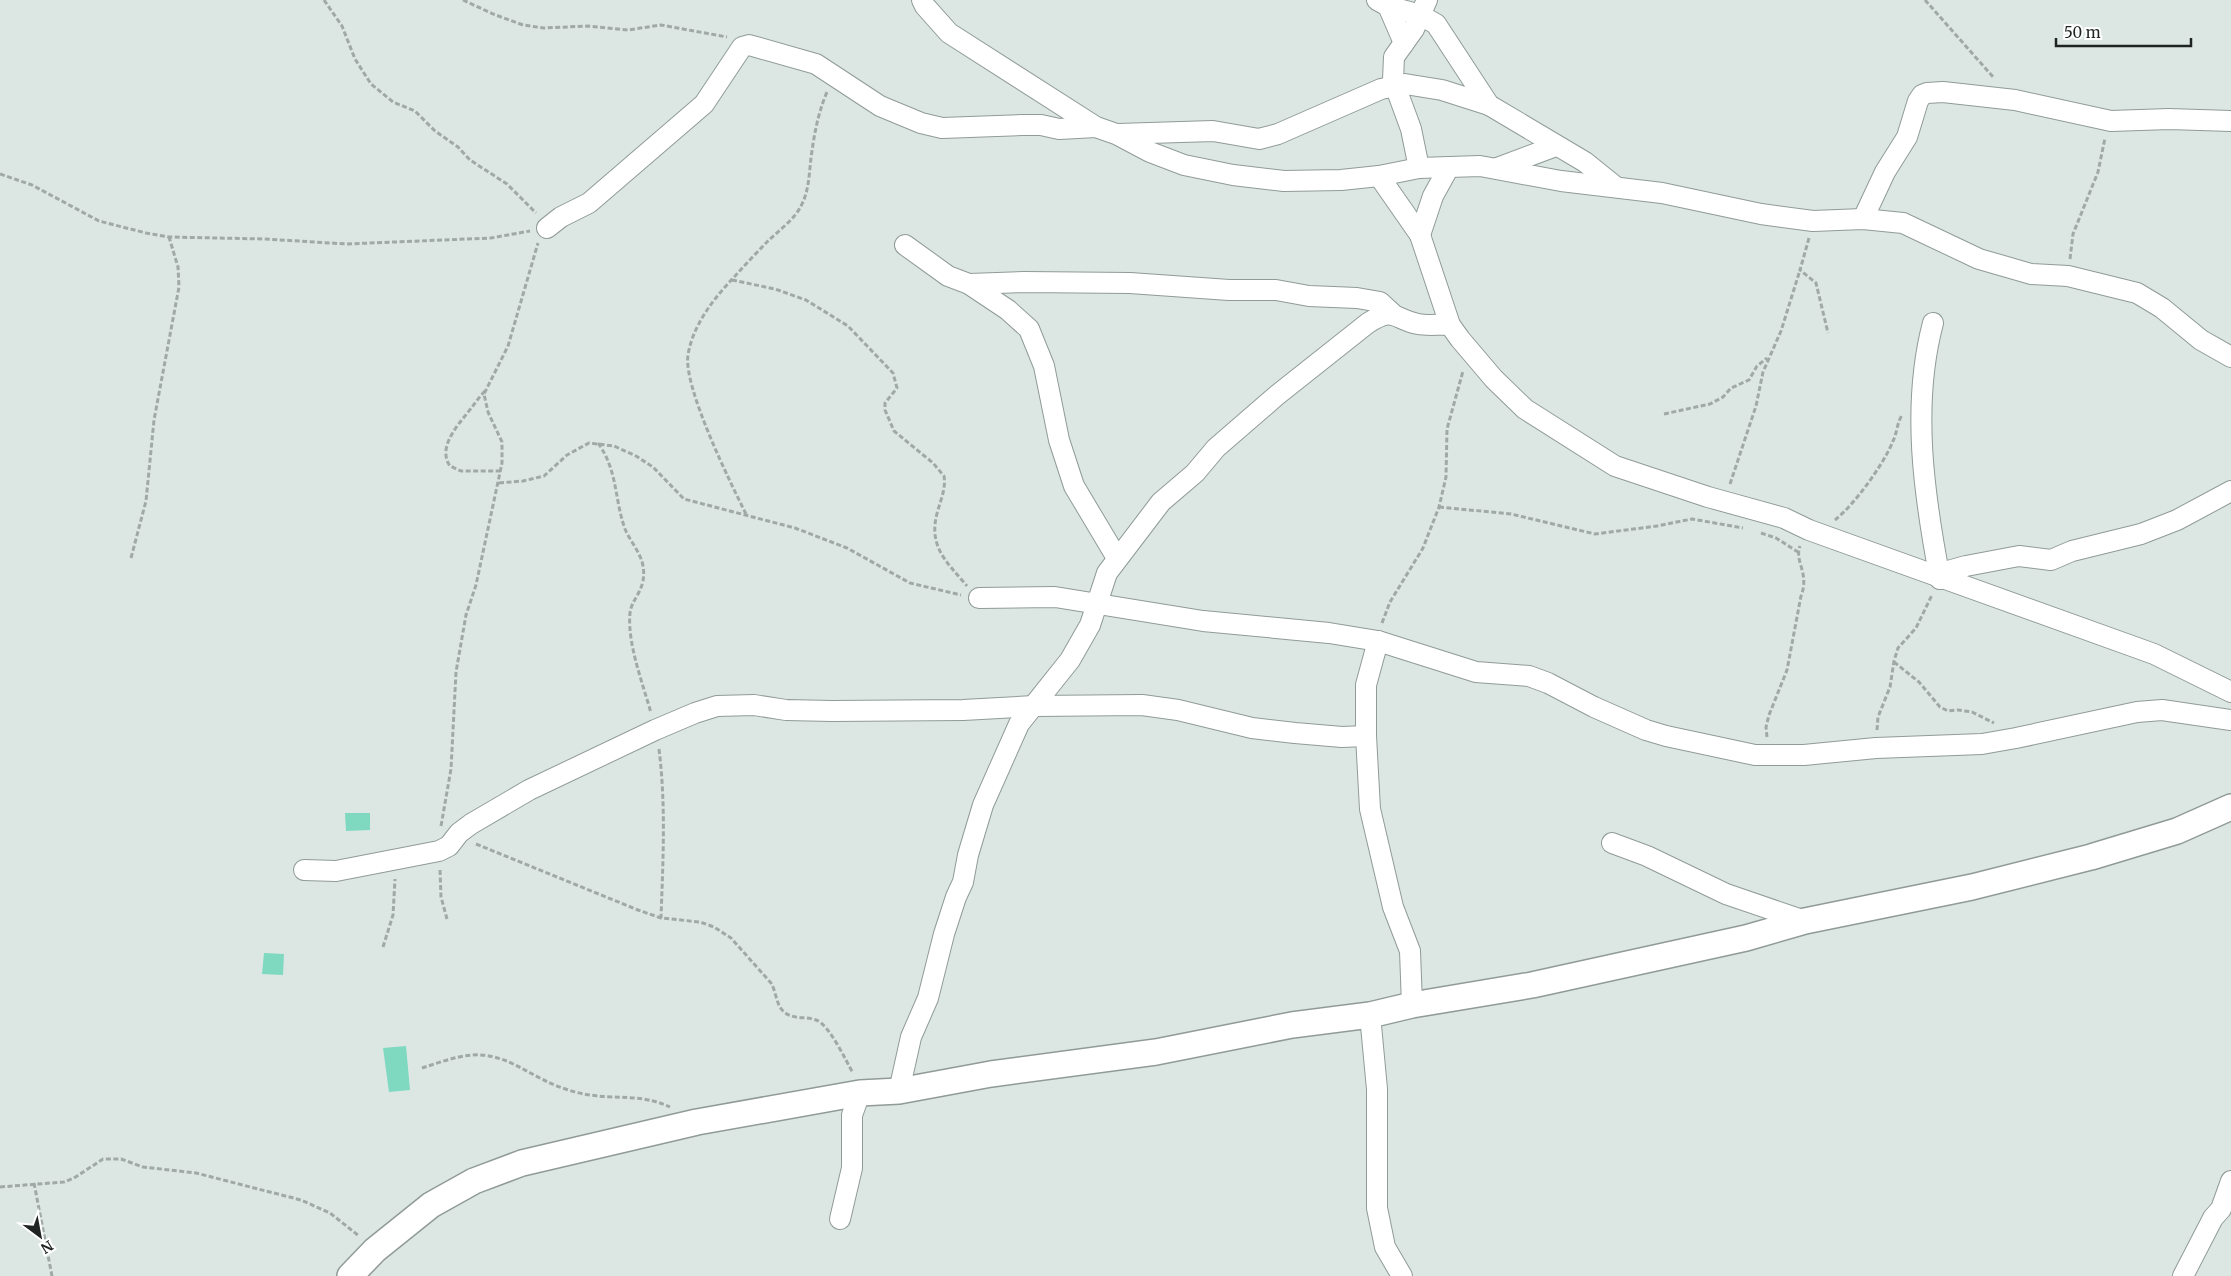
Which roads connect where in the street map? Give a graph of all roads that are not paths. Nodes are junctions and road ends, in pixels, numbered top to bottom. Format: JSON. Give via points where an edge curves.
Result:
{"nodes":[{"id":1,"x":922,"y":0,"type":"edge"},
{"id":2,"x":1383,"y":3,"type":"edge"},
{"id":3,"x":1424,"y":8,"type":"edge"},
{"id":4,"x":1404,"y":43,"type":"junction"},
{"id":5,"x":1396,"y":86,"type":"junction"},
{"id":6,"x":1490,"y":105,"type":"junction"},
{"id":7,"x":2231,"y":121,"type":"edge"},
{"id":8,"x":1096,"y":127,"type":"junction"},
{"id":9,"x":1116,"y":134,"type":"junction"},
{"id":10,"x":1556,"y":146,"type":"junction"},
{"id":11,"x":1449,"y":167,"type":"junction"},
{"id":12,"x":1419,"y":168,"type":"junction"},
{"id":13,"x":1495,"y":168,"type":"junction"},
{"id":14,"x":1379,"y":176,"type":"junction"},
{"id":15,"x":1616,"y":187,"type":"junction"},
{"id":16,"x":1863,"y":219,"type":"junction"},
{"id":17,"x":547,"y":228,"type":"road end"},
{"id":18,"x":1420,"y":235,"type":"junction"},
{"id":19,"x":905,"y":246,"type":"dead end"},
{"id":20,"x":969,"y":284,"type":"junction"},
{"id":21,"x":1393,"y":314,"type":"junction"},
{"id":22,"x":1933,"y":323,"type":"dead end"},
{"id":23,"x":1455,"y":332,"type":"junction"},
{"id":24,"x":2231,"y":358,"type":"edge"},
{"id":25,"x":2231,"y":491,"type":"edge"},
{"id":26,"x":1117,"y":558,"type":"junction"},
{"id":27,"x":1940,"y":578,"type":"junction"},
{"id":28,"x":979,"y":598,"type":"road end"},
{"id":29,"x":1096,"y":604,"type":"junction"},
{"id":30,"x":1378,"y":641,"type":"junction"},
{"id":31,"x":2231,"y":692,"type":"edge"},
{"id":32,"x":1034,"y":706,"type":"junction"},
{"id":33,"x":2231,"y":720,"type":"edge"},
{"id":34,"x":1366,"y":736,"type":"junction"},
{"id":35,"x":2231,"y":807,"type":"edge"},
{"id":36,"x":1612,"y":844,"type":"dead end"},
{"id":37,"x":304,"y":870,"type":"dead end"},
{"id":38,"x":1805,"y":921,"type":"junction"},
{"id":39,"x":1412,"y":1005,"type":"junction"},
{"id":40,"x":1370,"y":1015,"type":"junction"},
{"id":41,"x":899,"y":1092,"type":"junction"},
{"id":42,"x":860,"y":1093,"type":"junction"},
{"id":43,"x":2231,"y":1181,"type":"edge"},
{"id":44,"x":840,"y":1219,"type":"dead end"},
{"id":45,"x":350,"y":1276,"type":"edge"},
{"id":46,"x":1402,"y":1276,"type":"edge"},
{"id":47,"x":2183,"y":1276,"type":"edge"}],
"edges":[{"from":1,"to":8,"type":"street","via":[[949,33]]},
{"from":2,"to":3,"type":"street"},
{"from":2,"to":4,"type":"street"},
{"from":3,"to":4,"type":"street"},
{"from":3,"to":6,"type":"street"},
{"from":4,"to":5,"type":"street","via":[[1394,57],[1393,80]]},
{"from":5,"to":6,"type":"street","via":[[1405,84],[1442,90]]},
{"from":5,"to":9,"type":"street","via":[[1381,89],[1278,134],[1258,139],[1213,131]]},
{"from":5,"to":12,"type":"street","via":[[1411,129]]},
{"from":6,"to":10,"type":"street"},
{"from":7,"to":16,"type":"street","via":[[2122,121],[2092,118],[2015,100],[1943,92],[1922,95],[1915,108],[1908,137],[1884,172]]},
{"from":8,"to":9,"type":"street"},
{"from":8,"to":17,"type":"street","via":[[942,128],[900,116],[807,61],[749,45],[742,47],[704,104],[589,203]]},
{"from":9,"to":14,"type":"street","via":[[1184,165],[1233,175],[1284,180]]},
{"from":10,"to":13,"type":"street"},
{"from":10,"to":15,"type":"street","via":[[1585,162]]},
{"from":11,"to":12,"type":"street"},
{"from":11,"to":13,"type":"street"},
{"from":11,"to":18,"type":"street","via":[[1433,196]]},
{"from":12,"to":14,"type":"street"},
{"from":13,"to":15,"type":"street","via":[[1561,181]]},
{"from":14,"to":18,"type":"street"},
{"from":15,"to":16,"type":"street","via":[[1813,221]]},
{"from":16,"to":24,"type":"street","via":[[1904,223],[1979,259],[2031,274],[2068,276],[2137,292],[2201,340]]},
{"from":18,"to":23,"type":"street"},
{"from":19,"to":20,"type":"street","via":[[948,276]]},
{"from":20,"to":21,"type":"street","via":[[1130,283],[1276,290],[1380,302]]},
{"from":20,"to":26,"type":"street","via":[[1008,310],[1029,329],[1044,366],[1059,440],[1074,486]]},
{"from":21,"to":23,"type":"street","via":[[1418,324]]},
{"from":21,"to":26,"type":"street","via":[[1380,315],[1368,323],[1216,448],[1195,473],[1161,502]]},
{"from":22,"to":27,"type":"street","via":[[1921,397],[1924,481]]},
{"from":23,"to":27,"type":"street","via":[[1494,379],[1525,409],[1615,466],[1784,518]]},
{"from":25,"to":27,"type":"street","via":[[2177,520],[2141,534],[2072,551],[2051,560],[2019,556],[1966,566],[1948,571]]},
{"from":26,"to":29,"type":"street"},
{"from":27,"to":31,"type":"street","via":[[2154,654]]},
{"from":28,"to":29,"type":"street","via":[[1055,598]]},
{"from":29,"to":30,"type":"street","via":[[1203,621]]},
{"from":29,"to":32,"type":"street","via":[[1090,625],[1070,660]]},
{"from":30,"to":33,"type":"street","via":[[1476,672],[1529,676],[1619,719],[1666,736],[1755,755],[1982,744],[2162,710]]},
{"from":30,"to":34,"type":"street","via":[[1366,686]]},
{"from":32,"to":34,"type":"street","via":[[1142,705],[1252,728],[1342,737]]},
{"from":32,"to":37,"type":"street","via":[[832,712],[717,706],[655,730],[536,786],[459,833],[444,848],[336,871]]},
{"from":32,"to":41,"type":"street","via":[[1013,734],[978,818],[963,882],[944,934],[924,1011],[911,1037]]},
{"from":34,"to":39,"type":"street","via":[[1370,809],[1393,907],[1410,951]]},
{"from":35,"to":38,"type":"street","via":[[2177,831],[2091,856],[1972,887]]},
{"from":36,"to":38,"type":"street","via":[[1647,856],[1726,894]]},
{"from":38,"to":39,"type":"street","via":[[1746,938],[1532,985]]},
{"from":39,"to":40,"type":"street"},
{"from":40,"to":41,"type":"street","via":[[1292,1025],[1156,1052],[991,1074]]},
{"from":40,"to":46,"type":"street","via":[[1377,1089],[1377,1208],[1385,1248]]},
{"from":41,"to":42,"type":"street"},
{"from":42,"to":44,"type":"street","via":[[852,1115],[852,1168]]},
{"from":42,"to":45,"type":"street","via":[[697,1122],[522,1163],[474,1181],[431,1205],[375,1250]]},
{"from":43,"to":47,"type":"street","via":[[2221,1209]]}]}
